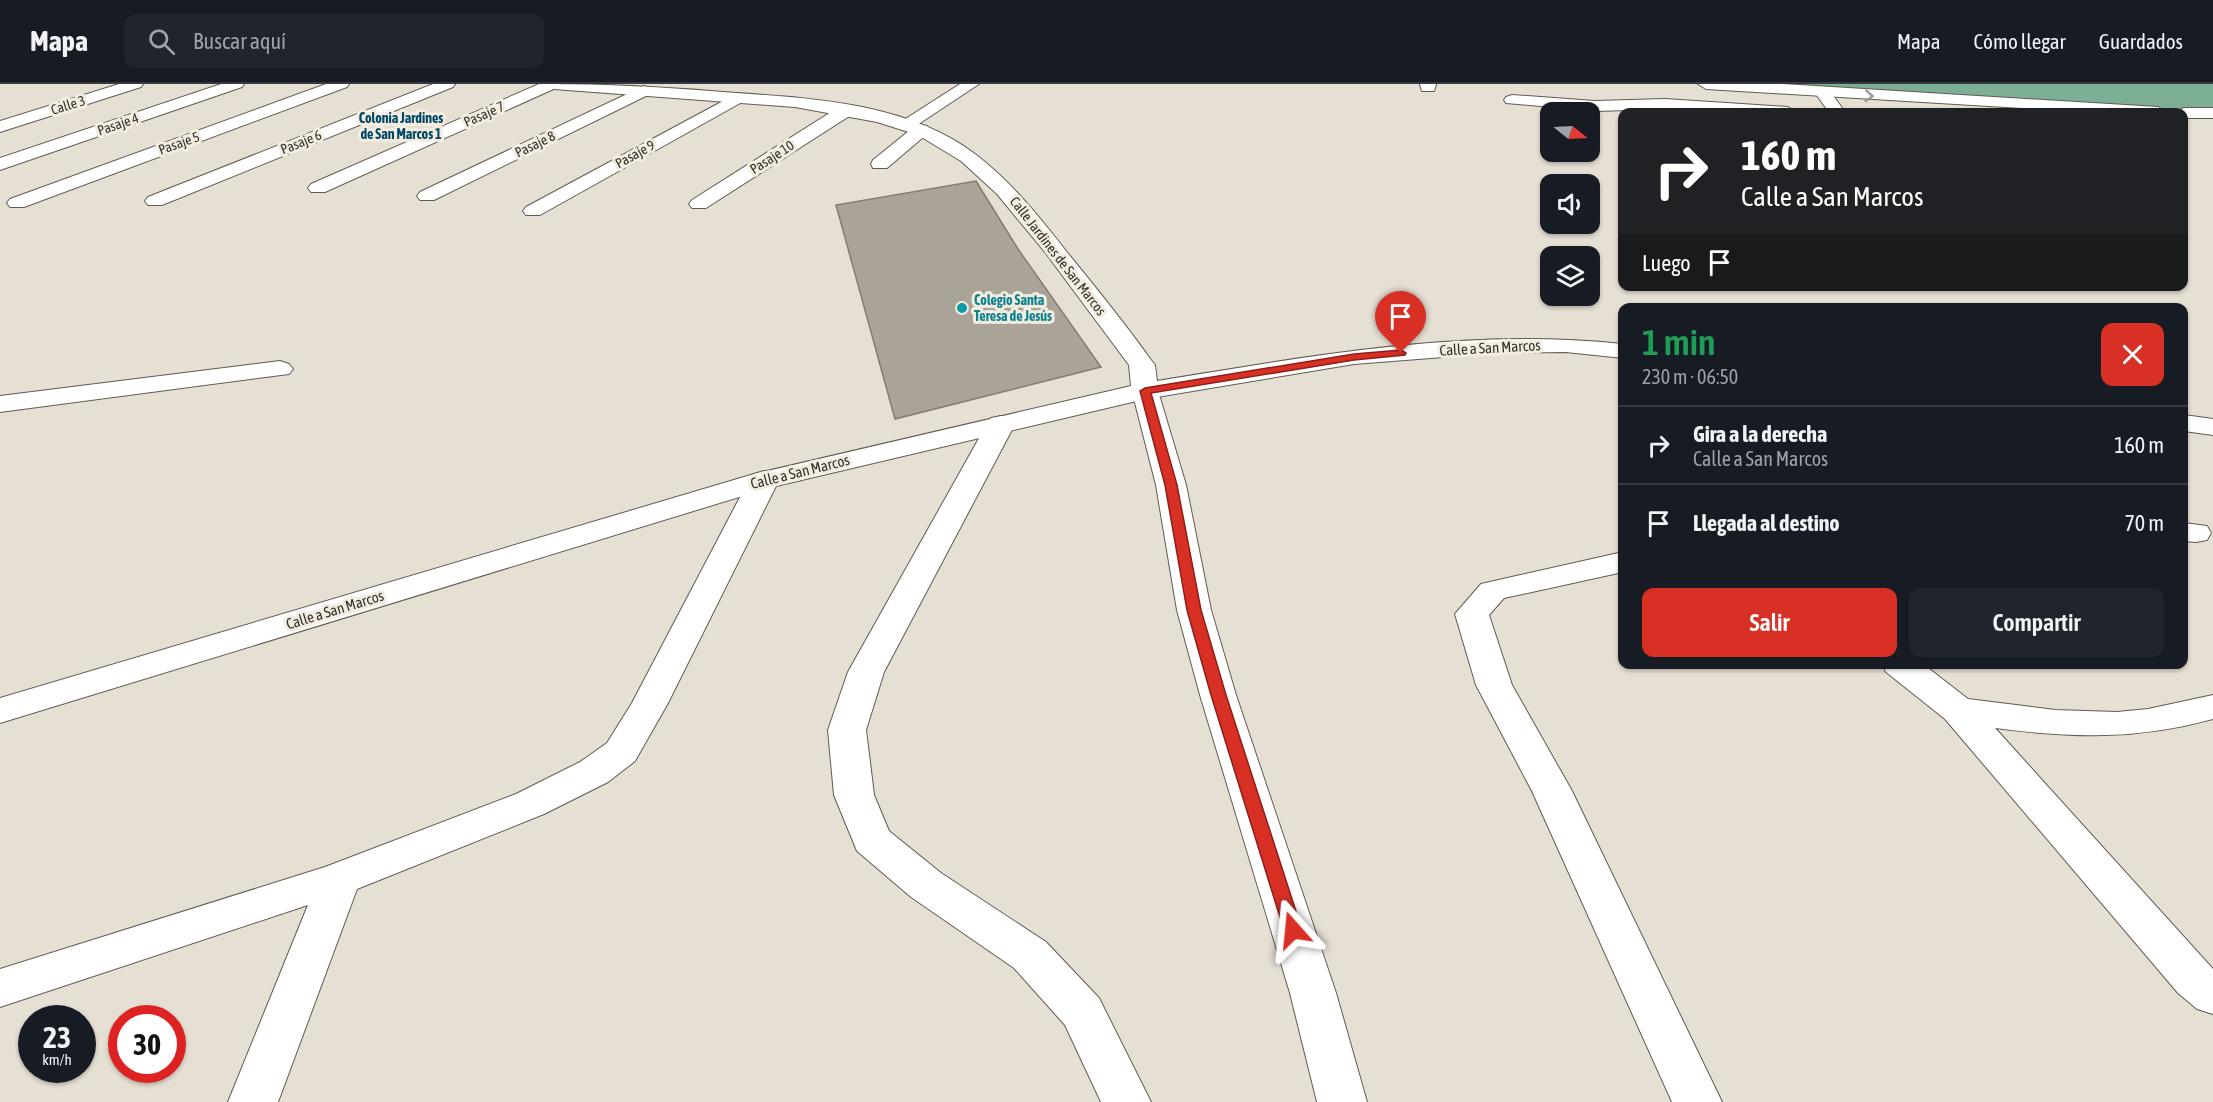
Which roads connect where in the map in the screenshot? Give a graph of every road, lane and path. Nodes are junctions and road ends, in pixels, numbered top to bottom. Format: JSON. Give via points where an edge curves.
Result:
{"nodes":[{"id":1,"x":135,"y":84,"type":"edge"},
{"id":2,"x":236,"y":84,"type":"edge"},
{"id":3,"x":340,"y":84,"type":"edge"},
{"id":4,"x":447,"y":84,"type":"edge"},
{"id":5,"x":553,"y":84,"type":"edge"},
{"id":6,"x":971,"y":84,"type":"edge"},
{"id":7,"x":1503,"y":84,"type":"edge"},
{"id":8,"x":644,"y":91,"type":"junction"},
{"id":9,"x":1823,"y":93,"type":"junction"},
{"id":10,"x":738,"y":98,"type":"junction"},
{"id":11,"x":1705,"y":100,"type":"edge"},
{"id":12,"x":1760,"y":108,"type":"edge"},
{"id":13,"x":1834,"y":108,"type":"edge"},
{"id":14,"x":2087,"y":108,"type":"edge"},
{"id":15,"x":846,"y":111,"type":"junction"},
{"id":16,"x":2188,"y":113,"type":"edge"},
{"id":17,"x":2213,"y":113,"type":"edge"},
{"id":18,"x":0,"y":127,"type":"edge"},
{"id":19,"x":913,"y":128,"type":"junction"},
{"id":20,"x":0,"y":164,"type":"edge"},
{"id":21,"x":880,"y":164,"type":"dead end"},
{"id":22,"x":318,"y":188,"type":"dead end"},
{"id":23,"x":427,"y":196,"type":"dead end"},
{"id":24,"x":155,"y":201,"type":"dead end"},
{"id":25,"x":17,"y":203,"type":"dead end"},
{"id":26,"x":699,"y":204,"type":"dead end"},
{"id":27,"x":533,"y":211,"type":"dead end"},
{"id":28,"x":1618,"y":350,"type":"edge"},
{"id":29,"x":280,"y":369,"type":"dead end"},
{"id":30,"x":1145,"y":391,"type":"junction"},
{"id":31,"x":0,"y":404,"type":"edge"},
{"id":32,"x":1001,"y":424,"type":"junction"},
{"id":33,"x":2188,"y":424,"type":"edge"},
{"id":34,"x":2213,"y":427,"type":"edge"},
{"id":35,"x":764,"y":480,"type":"junction"},
{"id":36,"x":1618,"y":563,"type":"edge"},
{"id":37,"x":1905,"y":669,"type":"edge"},
{"id":38,"x":2213,"y":707,"type":"edge"},
{"id":39,"x":1958,"y":710,"type":"junction"},
{"id":40,"x":0,"y":711,"type":"edge"},
{"id":41,"x":340,"y":878,"type":"junction"},
{"id":42,"x":0,"y":988,"type":"edge"},
{"id":43,"x":2213,"y":995,"type":"edge"},
{"id":44,"x":253,"y":1102,"type":"edge"},
{"id":45,"x":1126,"y":1102,"type":"edge"},
{"id":46,"x":1342,"y":1102,"type":"edge"},
{"id":47,"x":1697,"y":1102,"type":"edge"}],
"edges":[{"from":1,"to":18,"type":"main road","name":"Calle 3"},
{"from":2,"to":20,"type":"main road","name":"Pasaje 4"},
{"from":3,"to":25,"type":"main road","name":"Pasaje 5"},
{"from":4,"to":24,"type":"main road","name":"Pasaje 6"},
{"from":5,"to":8,"type":"main road","name":"Calle Jardines de San Marcos"},
{"from":5,"to":22,"type":"main road","name":"Pasaje 7"},
{"from":6,"to":19,"type":"main road"},
{"from":7,"to":11,"type":"main road","via":[[1513,103],[1596,108]]},
{"from":8,"to":10,"type":"main road","name":"Calle Jardines de San Marcos"},
{"from":8,"to":23,"type":"main road","name":"Pasaje 8"},
{"from":9,"to":11,"type":"main road"},
{"from":9,"to":13,"type":"main road"},
{"from":9,"to":14,"type":"main road","one_way":true},
{"from":10,"to":15,"type":"main road","name":"Calle Jardines de San Marcos"},
{"from":10,"to":27,"type":"main road","name":"Pasaje 9"},
{"from":11,"to":12,"type":"main road"},
{"from":15,"to":19,"type":"main road","name":"Calle Jardines de San Marcos"},
{"from":15,"to":26,"type":"main road","name":"Pasaje 10"},
{"from":16,"to":17,"type":"main road"},
{"from":19,"to":21,"type":"main road"},
{"from":19,"to":30,"type":"main road","name":"Calle Jardines de San Marcos","via":[[944,141],[1014,199],[1142,365]]},
{"from":28,"to":30,"type":"main road","name":"Calle a San Marcos","via":[[1566,345],[1514,346],[1354,357]]},
{"from":29,"to":31,"type":"main road"},
{"from":30,"to":32,"type":"main road","name":"Calle a San Marcos"},
{"from":30,"to":46,"type":"main road","name":"Calle Jardines de San Marcos","via":[[1171,485],[1194,610],[1313,993]]},
{"from":32,"to":35,"type":"main road","name":"Calle a San Marcos"},
{"from":32,"to":45,"type":"main road","via":[[866,672],[847,730],[854,795],[872,840],[926,885],[1030,955],[1082,1012]]},
{"from":33,"to":34,"type":"main road"},
{"from":35,"to":40,"type":"main road","name":"Calle a San Marcos"},
{"from":35,"to":41,"type":"main road","via":[[621,752],[594,772],[530,804]]},
{"from":36,"to":47,"type":"main road","via":[[1494,591],[1472,614],[1494,685],[1552,791]]},
{"from":37,"to":39,"type":"main road"},
{"from":38,"to":39,"type":"main road","via":[[2180,718],[2135,725],[2051,723]]},
{"from":39,"to":43,"type":"main road","via":[[2194,980]]},
{"from":41,"to":42,"type":"main road"},
{"from":41,"to":44,"type":"main road"}]}
